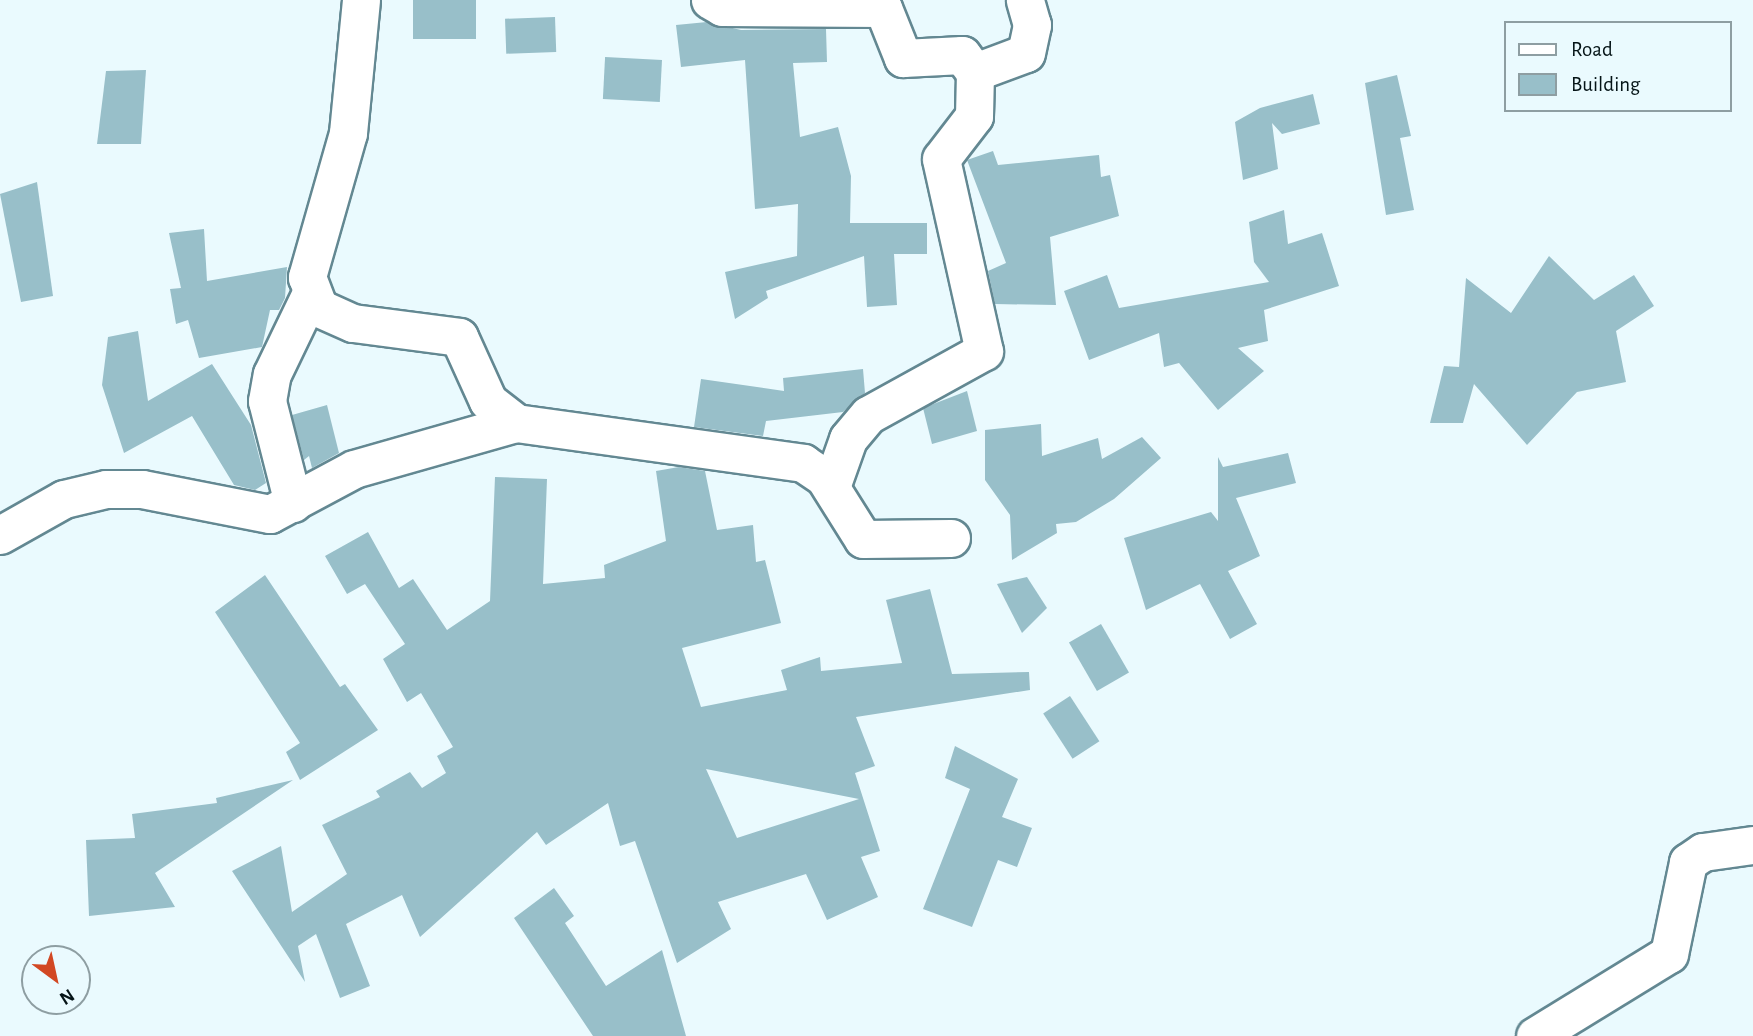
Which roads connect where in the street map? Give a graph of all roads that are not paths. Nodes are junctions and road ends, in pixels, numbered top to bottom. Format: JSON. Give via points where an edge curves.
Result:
{"nodes":[{"id":1,"x":360,"y":0,"type":"edge"},
{"id":2,"x":710,"y":0,"type":"edge"},
{"id":3,"x":1025,"y":0,"type":"edge"},
{"id":4,"x":975,"y":72,"type":"junction"},
{"id":5,"x":310,"y":295,"type":"junction"},
{"id":6,"x":516,"y":422,"type":"junction"},
{"id":7,"x":831,"y":487,"type":"junction"},
{"id":8,"x":292,"y":503,"type":"junction"},
{"id":9,"x":0,"y":535,"type":"edge"},
{"id":10,"x":951,"y":538,"type":"dead end"},
{"id":11,"x":1753,"y":845,"type":"edge"},
{"id":12,"x":1535,"y":1036,"type":"edge"}],
"edges":[{"from":1,"to":5,"type":"street","via":[[348,132],[307,277]]},
{"from":2,"to":4,"type":"street","via":[[722,7],[883,8],[903,58],[962,55]]},
{"from":3,"to":4,"type":"street","via":[[1032,25],[1026,52]]},
{"from":4,"to":7,"type":"street","via":[[974,116],[941,159],[984,351],[862,420]]},
{"from":5,"to":6,"type":"street","via":[[334,318],[459,337],[488,401]]},
{"from":5,"to":8,"type":"street","via":[[272,374],[267,401]]},
{"from":6,"to":7,"type":"street","via":[[803,463]]},
{"from":6,"to":8,"type":"street","via":[[354,469]]},
{"from":7,"to":10,"type":"street","via":[[863,540]]},
{"from":8,"to":9,"type":"street","via":[[270,514],[142,489],[106,489],[64,499]]},
{"from":11,"to":12,"type":"street","via":[[1703,852],[1688,862],[1670,954]]}]}
